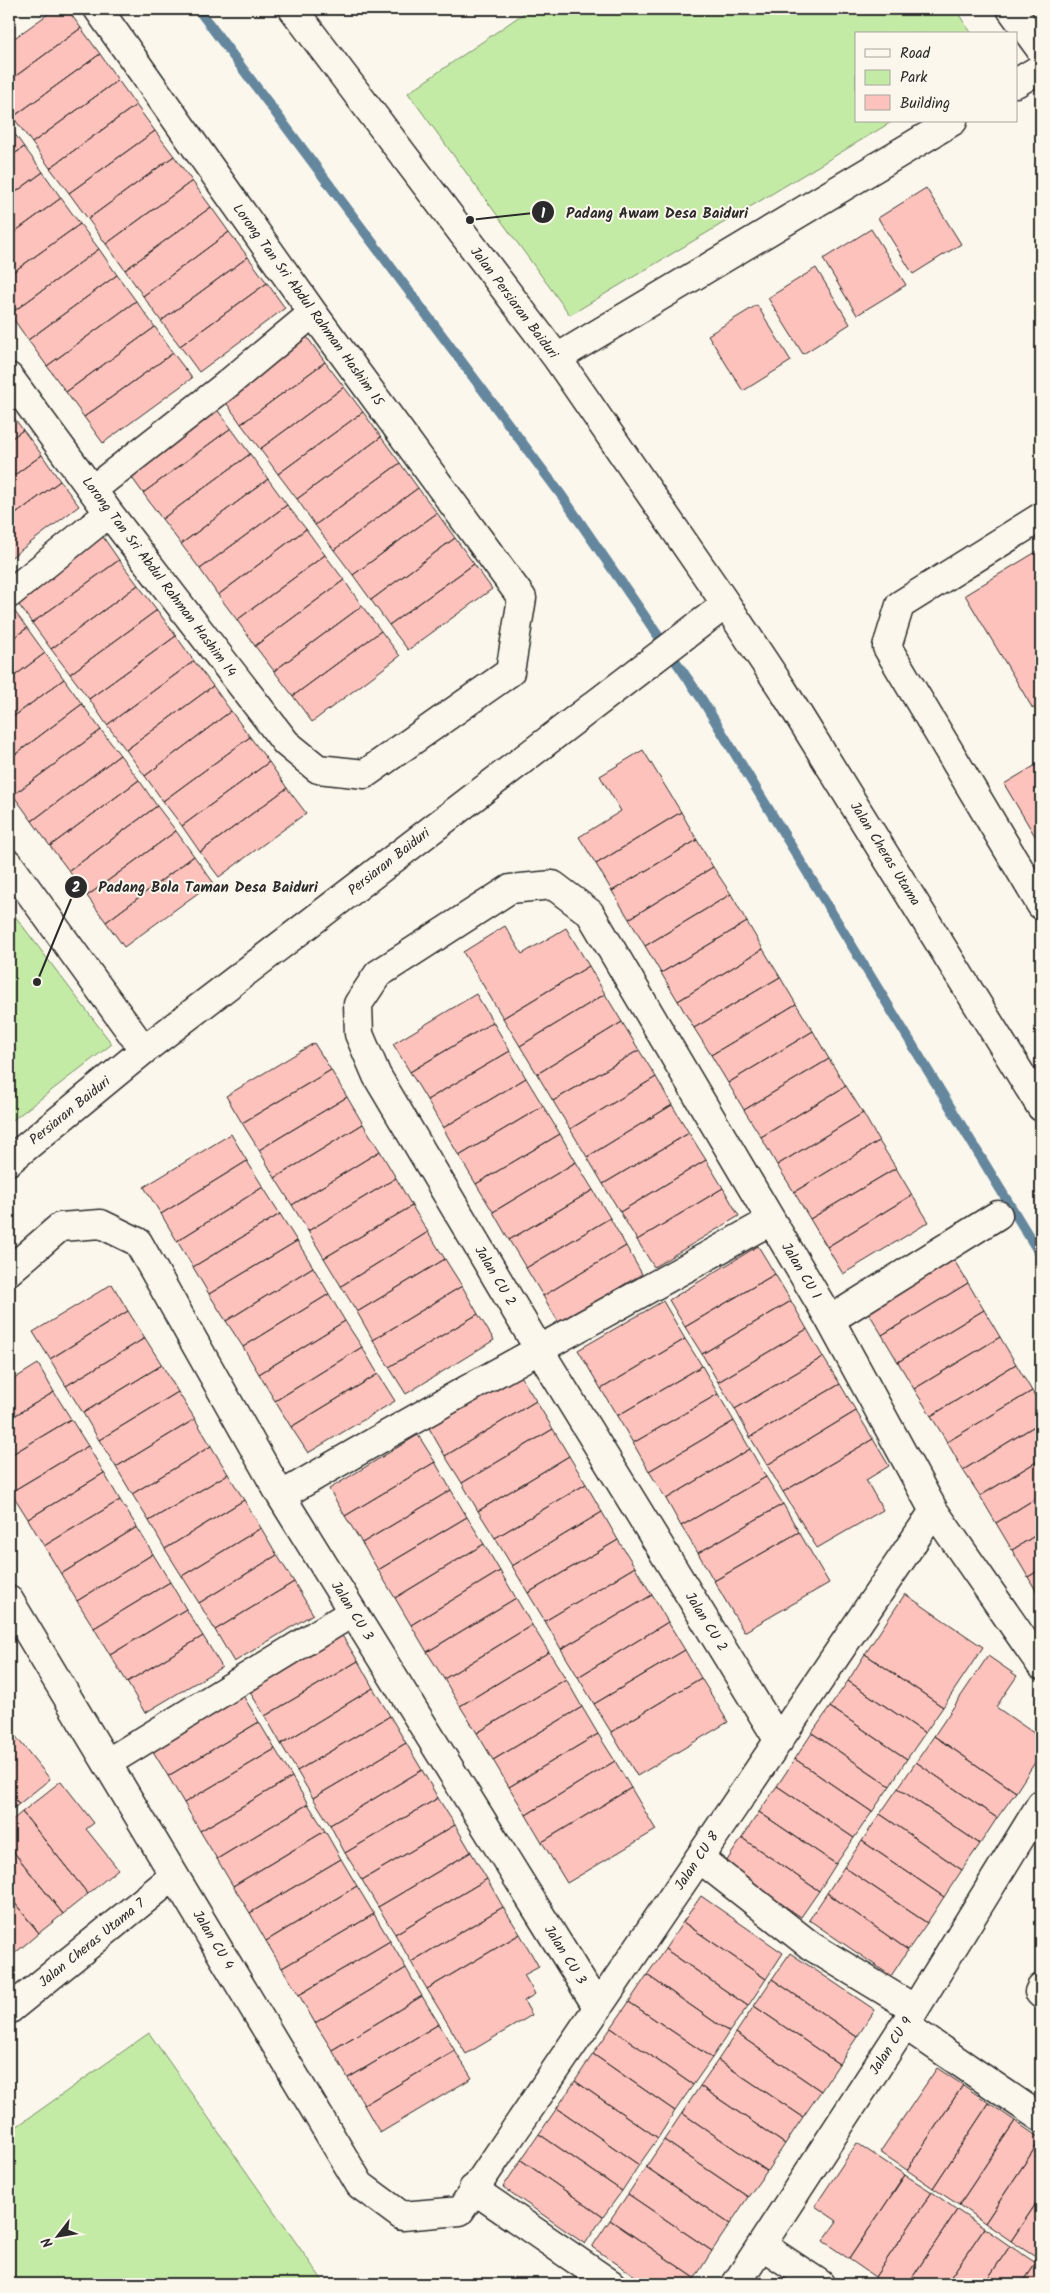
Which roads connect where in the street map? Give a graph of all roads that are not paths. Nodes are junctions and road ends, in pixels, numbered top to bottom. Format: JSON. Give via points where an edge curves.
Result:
{"nodes":[{"id":1,"x":98,"y":9,"type":"edge"},
{"id":2,"x":293,"y":9,"type":"edge"},
{"id":3,"x":1011,"y":9,"type":"edge"},
{"id":4,"x":1041,"y":50,"type":"edge"},
{"id":5,"x":1041,"y":68,"type":"edge"},
{"id":6,"x":1018,"y":82,"type":"edge"},
{"id":7,"x":951,"y":122,"type":"edge"},
{"id":8,"x":313,"y":313,"type":"junction"},
{"id":9,"x":557,"y":358,"type":"junction"},
{"id":10,"x":9,"y":377,"type":"edge"},
{"id":11,"x":92,"y":490,"type":"junction"},
{"id":12,"x":109,"y":513,"type":"junction"},
{"id":13,"x":1041,"y":517,"type":"edge"},
{"id":14,"x":9,"y":594,"type":"edge"},
{"id":15,"x":726,"y":604,"type":"junction"},
{"id":16,"x":318,"y":769,"type":"joint"},
{"id":17,"x":9,"y":864,"type":"edge"},
{"id":18,"x":553,"y":885,"type":"joint"},
{"id":19,"x":1041,"y":905,"type":"edge"},
{"id":20,"x":144,"y":1050,"type":"junction"},
{"id":21,"x":1041,"y":1107,"type":"edge"},
{"id":22,"x":9,"y":1161,"type":"edge"},
{"id":23,"x":998,"y":1215,"type":"dead end"},
{"id":24,"x":770,"y":1221,"type":"junction"},
{"id":25,"x":9,"y":1271,"type":"edge"},
{"id":26,"x":830,"y":1320,"type":"junction"},
{"id":27,"x":540,"y":1351,"type":"junction"},
{"id":28,"x":281,"y":1496,"type":"junction"},
{"id":29,"x":934,"y":1511,"type":"junction"},
{"id":30,"x":9,"y":1600,"type":"edge"},
{"id":31,"x":353,"y":1612,"type":"junction"},
{"id":32,"x":18,"y":1639,"type":"edge"},
{"id":33,"x":1041,"y":1665,"type":"edge"},
{"id":34,"x":779,"y":1741,"type":"junction"},
{"id":35,"x":107,"y":1763,"type":"junction"},
{"id":36,"x":1041,"y":1804,"type":"edge"},
{"id":37,"x":699,"y":1858,"type":"junction"},
{"id":38,"x":174,"y":1876,"type":"junction"},
{"id":39,"x":1041,"y":1988,"type":"edge"},
{"id":40,"x":1041,"y":1994,"type":"edge"},
{"id":41,"x":598,"y":2008,"type":"junction"},
{"id":42,"x":9,"y":2010,"type":"edge"},
{"id":43,"x":910,"y":2017,"type":"junction"},
{"id":44,"x":1041,"y":2118,"type":"edge"},
{"id":45,"x":467,"y":2200,"type":"junction"},
{"id":46,"x":763,"y":2246,"type":"junction"},
{"id":47,"x":611,"y":2284,"type":"edge"},
{"id":48,"x":736,"y":2284,"type":"edge"},
{"id":49,"x":820,"y":2284,"type":"edge"}],
"edges":[{"from":1,"to":8,"type":"street","name":"Lorong Tan Sri Abdul Rahman Hashim 15"},
{"from":2,"to":9,"type":"street","name":"Jalan Persiaran Baiduri"},
{"from":3,"to":4,"type":"street"},
{"from":5,"to":6,"type":"street"},
{"from":7,"to":9,"type":"street"},
{"from":8,"to":11,"type":"street"},
{"from":8,"to":16,"type":"street","name":"Lorong Tan Sri Abdul Rahman Hashim 15","via":[[522,598],[510,672],[365,774]]},
{"from":9,"to":15,"type":"street","name":"Jalan Persiaran Baiduri"},
{"from":10,"to":11,"type":"street","name":"Lorong Tan Sri Abdul Rahman Hashim 14"},
{"from":11,"to":12,"type":"street","name":"Lorong Tan Sri Abdul Rahman Hashim 14"},
{"from":12,"to":14,"type":"street"},
{"from":12,"to":16,"type":"street","name":"Lorong Tan Sri Abdul Rahman Hashim 14","via":[[286,743]]},
{"from":13,"to":19,"type":"street","via":[[900,605],[887,647]]},
{"from":15,"to":20,"type":"street","name":"Persiaran Baiduri"},
{"from":15,"to":21,"type":"street","name":"Jalan Cheras Utama","via":[[783,690]]},
{"from":17,"to":20,"type":"street"},
{"from":18,"to":24,"type":"street","name":"Jalan CU 1","via":[[590,914]]},
{"from":18,"to":27,"type":"street","name":"Jalan CU 2","via":[[510,889],[378,974],[358,1004],[359,1034],[377,1076]]},
{"from":20,"to":22,"type":"street","name":"Persiaran Baiduri"},
{"from":23,"to":26,"type":"street"},
{"from":24,"to":26,"type":"street","name":"Jalan CU 1"},
{"from":24,"to":27,"type":"street"},
{"from":25,"to":28,"type":"street","name":"Jalan CU 3","via":[[60,1228],[101,1224],[138,1242]]},
{"from":26,"to":29,"type":"street","name":"Jalan CU 1"},
{"from":27,"to":28,"type":"street","via":[[414,1418]]},
{"from":27,"to":34,"type":"street","name":"Jalan CU 2"},
{"from":28,"to":31,"type":"street","name":"Jalan CU 3"},
{"from":29,"to":33,"type":"street","name":"Jalan CU 1"},
{"from":29,"to":34,"type":"street","name":"Jalan CU 8"},
{"from":30,"to":32,"type":"street","name":"Jalan CU 4"},
{"from":31,"to":35,"type":"street"},
{"from":31,"to":41,"type":"street","name":"Jalan CU 3"},
{"from":32,"to":35,"type":"street","name":"Jalan CU 4"},
{"from":34,"to":37,"type":"street","name":"Jalan CU 8"},
{"from":35,"to":38,"type":"street","name":"Jalan CU 4"},
{"from":36,"to":43,"type":"street","name":"Jalan CU 9"},
{"from":37,"to":41,"type":"street","name":"Jalan CU 8"},
{"from":37,"to":43,"type":"street","via":[[811,1946]]},
{"from":38,"to":42,"type":"street","name":"Jalan Cheras Utama 7"},
{"from":38,"to":45,"type":"street","name":"Jalan CU 4","via":[[360,2185],[402,2216]]},
{"from":39,"to":40,"type":"street"},
{"from":41,"to":45,"type":"street","name":"Jalan CU 8"},
{"from":43,"to":44,"type":"street"},
{"from":43,"to":46,"type":"street","name":"Jalan CU 9"},
{"from":45,"to":47,"type":"street"},
{"from":46,"to":48,"type":"street","name":"Jalan CU 9"},
{"from":46,"to":49,"type":"street"}]}
